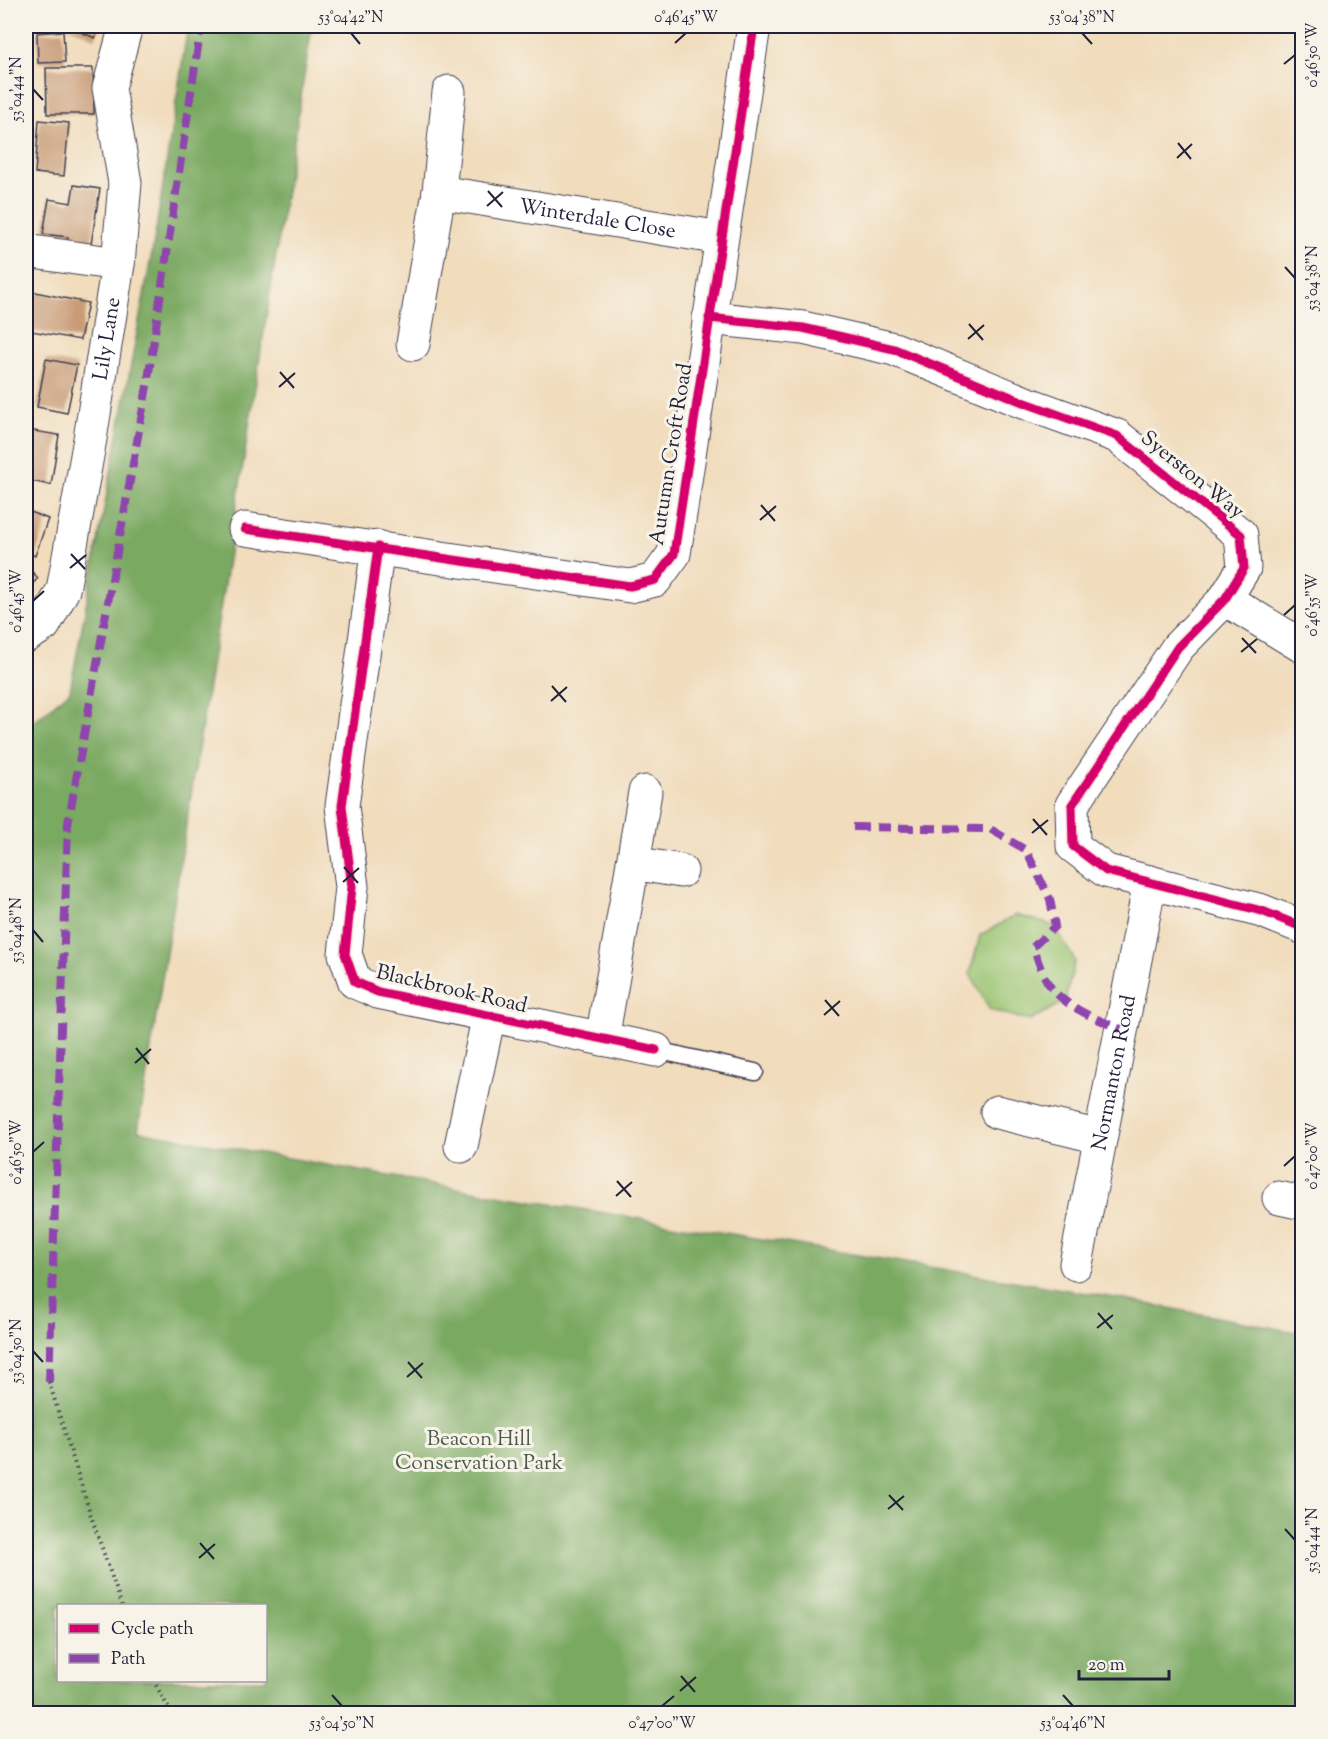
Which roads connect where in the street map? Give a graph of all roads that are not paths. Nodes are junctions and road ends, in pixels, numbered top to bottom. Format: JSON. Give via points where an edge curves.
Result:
{"nodes":[{"id":1,"x":126,"y":26,"type":"edge"},
{"id":2,"x":754,"y":26,"type":"edge"},
{"id":3,"x":449,"y":92,"type":"dead end"},
{"id":4,"x":439,"y":192,"type":"junction"},
{"id":5,"x":721,"y":238,"type":"junction"},
{"id":6,"x":26,"y":251,"type":"edge"},
{"id":7,"x":118,"y":264,"type":"junction"},
{"id":8,"x":709,"y":318,"type":"junction"},
{"id":9,"x":413,"y":344,"type":"dead end"},
{"id":10,"x":246,"y":528,"type":"dead end"},
{"id":11,"x":378,"y":547,"type":"junction"},
{"id":12,"x":1225,"y":599,"type":"junction"},
{"id":13,"x":26,"y":636,"type":"edge"},
{"id":14,"x":1302,"y":646,"type":"edge"},
{"id":15,"x":645,"y":792,"type":"dead end"},
{"id":16,"x":633,"y":863,"type":"junction"},
{"id":17,"x":681,"y":871,"type":"dead end"},
{"id":18,"x":1150,"y":882,"type":"junction"},
{"id":19,"x":1302,"y":927,"type":"edge"},
{"id":20,"x":489,"y":1016,"type":"junction"},
{"id":21,"x":602,"y":1039,"type":"junction"},
{"id":22,"x":656,"y":1050,"type":"joint"},
{"id":23,"x":755,"y":1072,"type":"dead end"},
{"id":24,"x":997,"y":1112,"type":"dead end"},
{"id":25,"x":1100,"y":1137,"type":"junction"},
{"id":26,"x":461,"y":1146,"type":"dead end"},
{"id":27,"x":1076,"y":1264,"type":"dead end"}],
"edges":[{"from":1,"to":7,"type":"street","name":"Lily Lane","via":[[109,88],[125,183]]},
{"from":2,"to":5,"type":"street","name":"Autumn Croft Road"},
{"from":3,"to":4,"type":"street"},
{"from":4,"to":5,"type":"street","name":"Winterdale Close"},
{"from":4,"to":9,"type":"street"},
{"from":5,"to":8,"type":"street","name":"Autumn Croft Road"},
{"from":6,"to":7,"type":"street"},
{"from":7,"to":13,"type":"street","name":"Lily Lane","via":[[63,590],[44,624]]},
{"from":8,"to":11,"type":"street","name":"Autumn Croft Road","via":[[674,554],[655,579],[630,586]]},
{"from":8,"to":12,"type":"street","name":"Syerston Way","via":[[803,328],[894,349],[1117,436],[1241,535],[1244,568]]},
{"from":10,"to":11,"type":"street","name":"Autumn Croft Road"},
{"from":11,"to":20,"type":"street","name":"Blackbrook Road","via":[[342,806],[352,887],[345,954],[355,982],[378,992]]},
{"from":12,"to":14,"type":"street"},
{"from":12,"to":18,"type":"street","name":"Syerston Way","via":[[1178,647],[1072,806],[1073,846],[1106,871]]},
{"from":15,"to":16,"type":"street"},
{"from":16,"to":17,"type":"street"},
{"from":16,"to":21,"type":"street"},
{"from":18,"to":19,"type":"street","name":"Syerston Way","via":[[1262,911]]},
{"from":18,"to":25,"type":"street","name":"Normanton Road"},
{"from":20,"to":21,"type":"street","name":"Blackbrook Road"},
{"from":20,"to":26,"type":"street","name":"Blackbrook Road"},
{"from":21,"to":22,"type":"street","name":"Blackbrook Road"},
{"from":22,"to":23,"type":"lane"},
{"from":24,"to":25,"type":"street"},
{"from":25,"to":27,"type":"street","name":"Normanton Road"}]}
